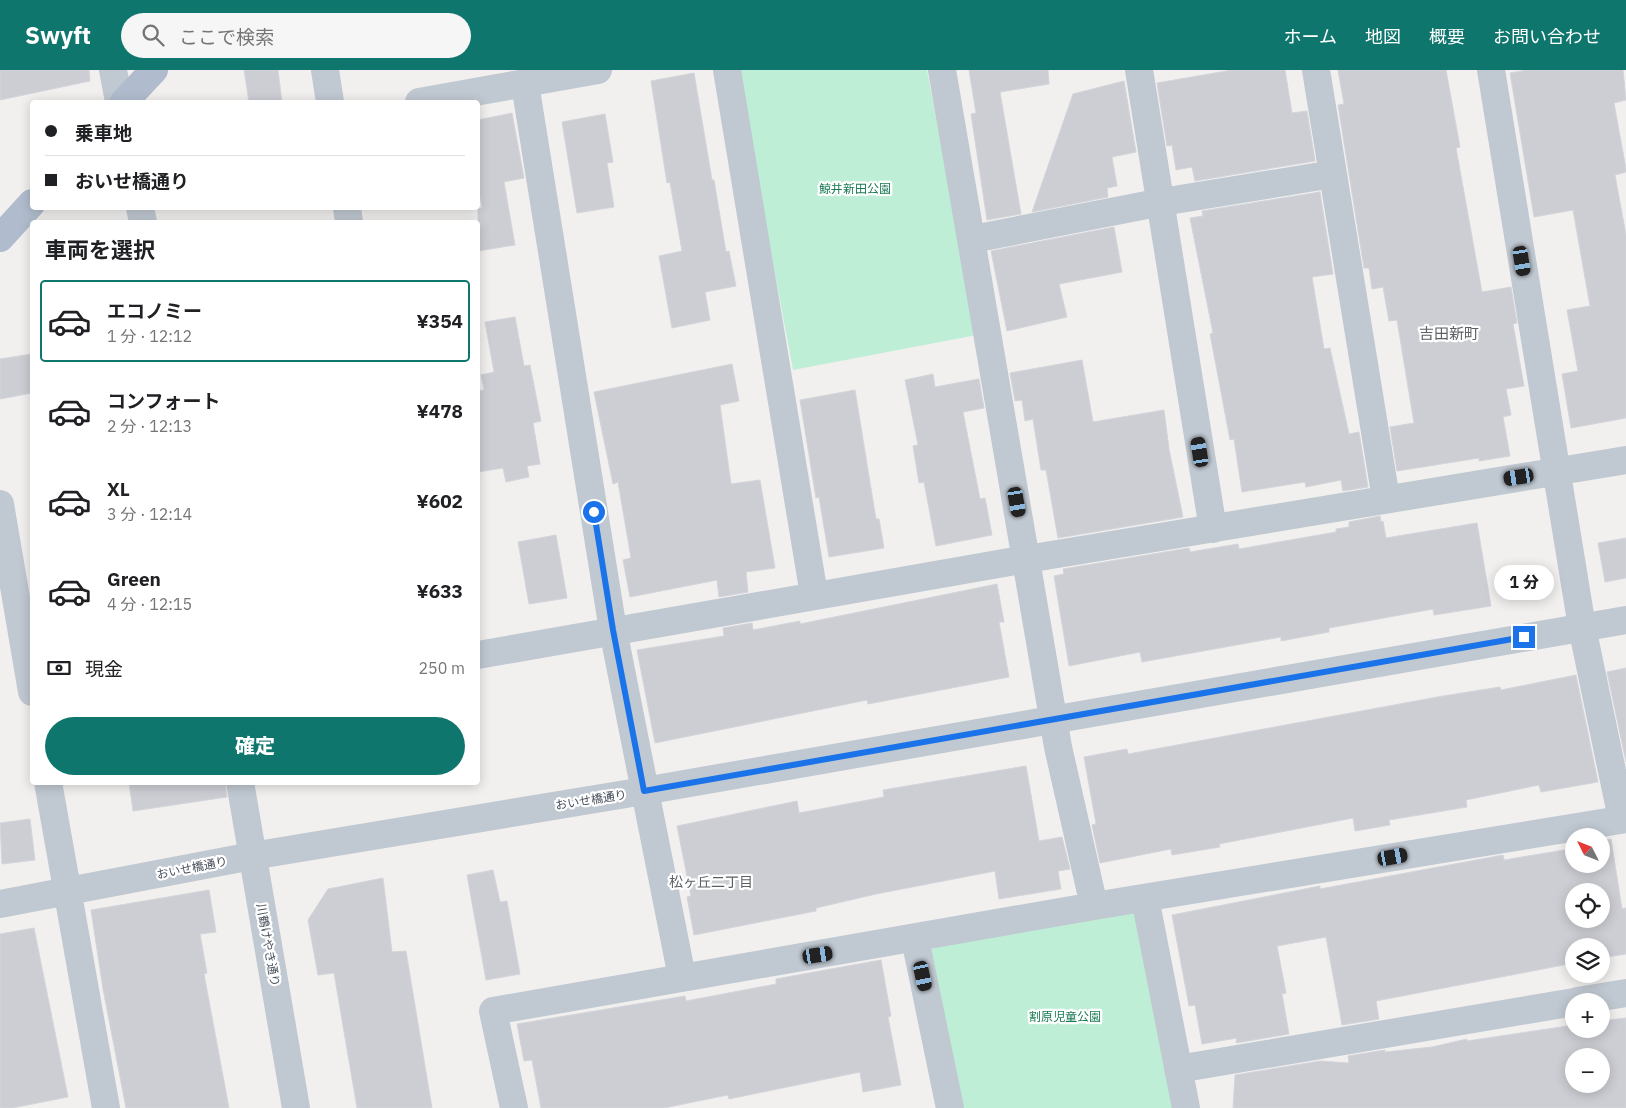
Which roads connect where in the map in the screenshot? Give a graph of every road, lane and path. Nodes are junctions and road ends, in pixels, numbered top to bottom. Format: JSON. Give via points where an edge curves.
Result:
{"nodes":[{"id":1,"x":113,"y":70,"type":"edge"},
{"id":2,"x":154,"y":70,"type":"edge"},
{"id":3,"x":325,"y":70,"type":"edge"},
{"id":4,"x":598,"y":70,"type":"edge"},
{"id":5,"x":726,"y":70,"type":"edge"},
{"id":6,"x":942,"y":70,"type":"edge"},
{"id":7,"x":1139,"y":70,"type":"edge"},
{"id":8,"x":1316,"y":70,"type":"edge"},
{"id":9,"x":1491,"y":70,"type":"edge"},
{"id":10,"x":519,"y":80,"type":"edge"},
{"id":11,"x":119,"y":100,"type":"edge"},
{"id":12,"x":126,"y":100,"type":"edge"},
{"id":13,"x":330,"y":100,"type":"edge"},
{"id":14,"x":428,"y":100,"type":"edge"},
{"id":15,"x":1333,"y":174,"type":"junction"},
{"id":16,"x":1162,"y":202,"type":"junction"},
{"id":17,"x":30,"y":205,"type":"edge"},
{"id":18,"x":0,"y":238,"type":"edge"},
{"id":19,"x":973,"y":239,"type":"junction"},
{"id":20,"x":1626,"y":460,"type":"edge"},
{"id":21,"x":1557,"y":471,"type":"junction"},
{"id":22,"x":1386,"y":499,"type":"junction"},
{"id":23,"x":0,"y":504,"type":"edge"},
{"id":24,"x":1212,"y":529,"type":"junction"},
{"id":25,"x":1027,"y":559,"type":"junction"},
{"id":26,"x":814,"y":596,"type":"junction"},
{"id":27,"x":1626,"y":620,"type":"edge"},
{"id":28,"x":1582,"y":627,"type":"junction"},
{"id":29,"x":613,"y":630,"type":"junction"},
{"id":30,"x":480,"y":655,"type":"edge"},
{"id":31,"x":30,"y":680,"type":"edge"},
{"id":32,"x":1054,"y":720,"type":"junction"},
{"id":33,"x":49,"y":785,"type":"edge"},
{"id":34,"x":240,"y":785,"type":"edge"},
{"id":35,"x":644,"y":791,"type":"junction"},
{"id":36,"x":1624,"y":819,"type":"edge"},
{"id":37,"x":252,"y":856,"type":"junction"},
{"id":38,"x":67,"y":892,"type":"junction"},
{"id":39,"x":1145,"y":898,"type":"junction"},
{"id":40,"x":0,"y":904,"type":"edge"},
{"id":41,"x":1094,"y":906,"type":"junction"},
{"id":42,"x":915,"y":939,"type":"junction"},
{"id":43,"x":682,"y":977,"type":"junction"},
{"id":44,"x":1626,"y":993,"type":"edge"},
{"id":45,"x":1610,"y":996,"type":"edge"},
{"id":46,"x":1565,"y":1004,"type":"edge"},
{"id":47,"x":1178,"y":1069,"type":"junction"},
{"id":48,"x":942,"y":1107,"type":"edge"},
{"id":49,"x":106,"y":1108,"type":"edge"},
{"id":50,"x":296,"y":1108,"type":"edge"},
{"id":51,"x":514,"y":1108,"type":"edge"},
{"id":52,"x":1186,"y":1108,"type":"edge"}],
"edges":[{"from":1,"to":11,"type":"street"},
{"from":2,"to":12,"type":"main road"},
{"from":3,"to":13,"type":"street"},
{"from":4,"to":10,"type":"street"},
{"from":5,"to":26,"type":"street"},
{"from":6,"to":19,"type":"street"},
{"from":7,"to":16,"type":"street"},
{"from":8,"to":15,"type":"street"},
{"from":9,"to":21,"type":"street"},
{"from":10,"to":14,"type":"street"},
{"from":10,"to":29,"type":"street"},
{"from":15,"to":16,"type":"street"},
{"from":15,"to":22,"type":"street"},
{"from":16,"to":19,"type":"street"},
{"from":16,"to":24,"type":"street"},
{"from":17,"to":18,"type":"main road"},
{"from":19,"to":25,"type":"street"},
{"from":20,"to":21,"type":"street"},
{"from":21,"to":22,"type":"street"},
{"from":21,"to":28,"type":"street"},
{"from":22,"to":24,"type":"street"},
{"from":23,"to":31,"type":"street"},
{"from":24,"to":25,"type":"street"},
{"from":25,"to":26,"type":"street"},
{"from":25,"to":32,"type":"street"},
{"from":26,"to":29,"type":"street"},
{"from":27,"to":28,"type":"street","name":"おいせ橋通り"},
{"from":28,"to":32,"type":"street","name":"おいせ橋通り"},
{"from":28,"to":36,"type":"street"},
{"from":29,"to":30,"type":"street"},
{"from":29,"to":35,"type":"street"},
{"from":32,"to":35,"type":"street","name":"おいせ橋通り"},
{"from":32,"to":41,"type":"street"},
{"from":33,"to":38,"type":"street"},
{"from":34,"to":37,"type":"street","name":"川鶴けやき通り"},
{"from":35,"to":37,"type":"street","name":"おいせ橋通り"},
{"from":35,"to":43,"type":"street"},
{"from":36,"to":39,"type":"street"},
{"from":37,"to":38,"type":"street","name":"おいせ橋通り"},
{"from":37,"to":50,"type":"street","name":"川鶴けやき通り"},
{"from":38,"to":40,"type":"street","name":"おいせ橋通り"},
{"from":38,"to":49,"type":"street"},
{"from":39,"to":41,"type":"street"},
{"from":39,"to":47,"type":"street"},
{"from":41,"to":42,"type":"street"},
{"from":42,"to":43,"type":"street"},
{"from":42,"to":48,"type":"street"},
{"from":43,"to":51,"type":"street","via":[[494,1011]]},
{"from":44,"to":45,"type":"street"},
{"from":46,"to":47,"type":"street"},
{"from":47,"to":52,"type":"street"}]}
